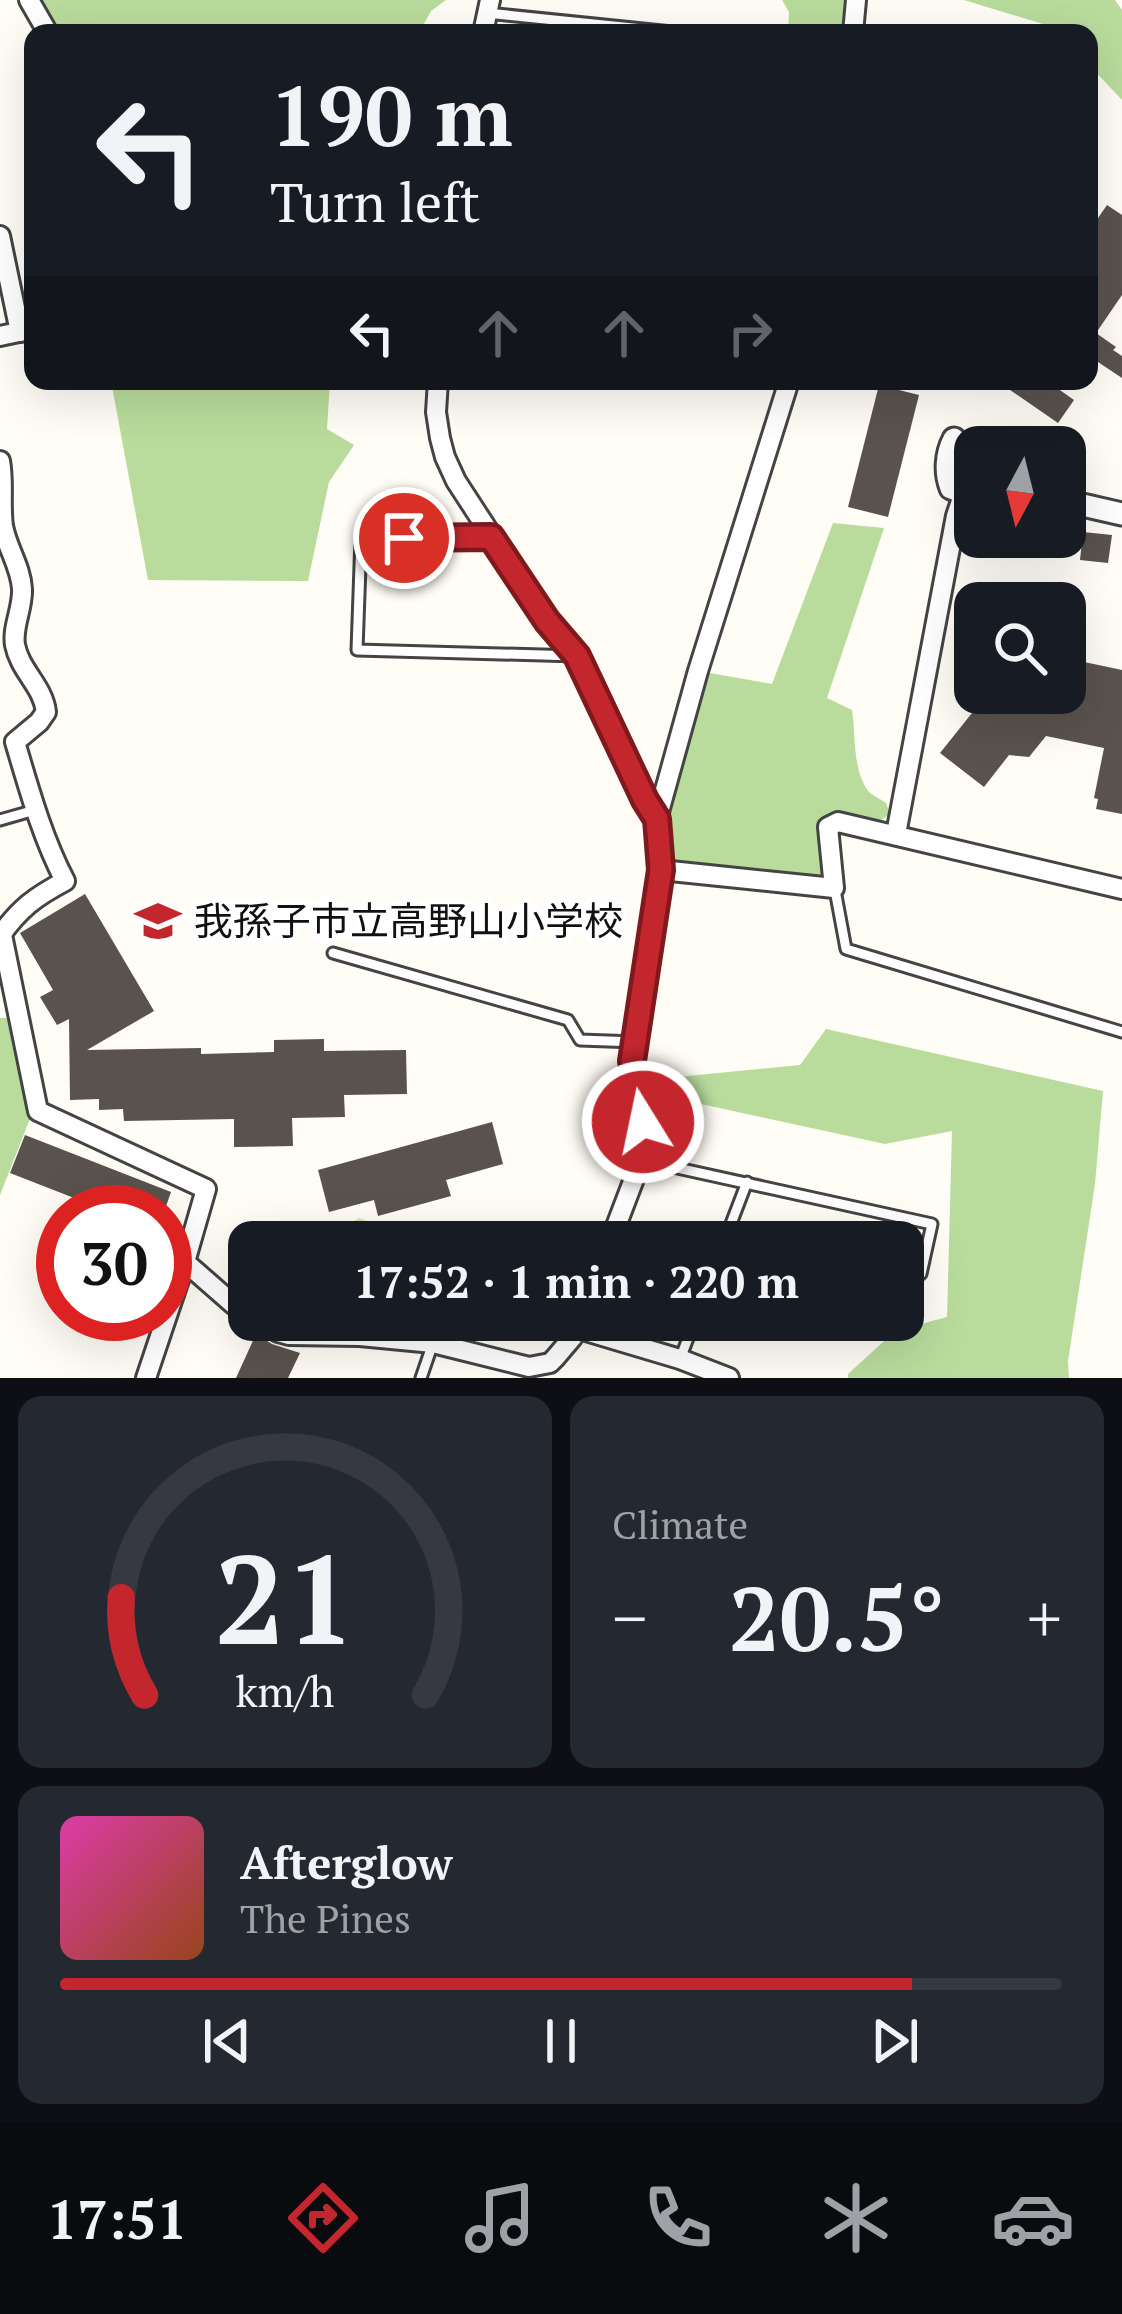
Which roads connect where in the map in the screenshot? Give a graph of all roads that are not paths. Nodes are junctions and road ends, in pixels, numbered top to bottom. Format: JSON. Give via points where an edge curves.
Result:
{"nodes":[{"id":1,"x":486,"y":15,"type":"edge"},
{"id":2,"x":584,"y":24,"type":"edge"},
{"id":3,"x":0,"y":236,"type":"edge"},
{"id":4,"x":18,"y":332,"type":"edge"},
{"id":5,"x":437,"y":390,"type":"edge"},
{"id":6,"x":786,"y":390,"type":"edge"},
{"id":7,"x":954,"y":440,"type":"dead end"},
{"id":8,"x":0,"y":460,"type":"edge"},
{"id":9,"x":954,"y":489,"type":"edge"},
{"id":10,"x":1086,"y":506,"type":"edge"},
{"id":11,"x":1122,"y":514,"type":"edge"},
{"id":12,"x":954,"y":527,"type":"edge"},
{"id":13,"x":491,"y":537,"type":"junction"},
{"id":14,"x":577,"y":656,"type":"junction"},
{"id":15,"x":7,"y":747,"type":"edge"},
{"id":16,"x":35,"y":810,"type":"junction"},
{"id":17,"x":657,"y":819,"type":"junction"},
{"id":18,"x":0,"y":820,"type":"edge"},
{"id":19,"x":896,"y":834,"type":"junction"},
{"id":20,"x":661,"y":870,"type":"junction"},
{"id":21,"x":834,"y":888,"type":"junction"},
{"id":22,"x":1122,"y":889,"type":"edge"},
{"id":23,"x":1,"y":935,"type":"edge"},
{"id":24,"x":333,"y":953,"type":"dead end"},
{"id":25,"x":1122,"y":1032,"type":"edge"},
{"id":26,"x":636,"y":1042,"type":"junction"},
{"id":27,"x":641,"y":1160,"type":"junction"},
{"id":28,"x":747,"y":1182,"type":"junction"},
{"id":29,"x":618,"y":1221,"type":"edge"},
{"id":30,"x":732,"y":1221,"type":"edge"},
{"id":31,"x":919,"y":1221,"type":"edge"},
{"id":32,"x":924,"y":1222,"type":"edge"},
{"id":33,"x":192,"y":1235,"type":"edge"},
{"id":34,"x":924,"y":1260,"type":"edge"},
{"id":35,"x":192,"y":1269,"type":"edge"},
{"id":36,"x":228,"y":1300,"type":"edge"},
{"id":37,"x":158,"y":1341,"type":"edge"},
{"id":38,"x":413,"y":1341,"type":"edge"},
{"id":39,"x":569,"y":1341,"type":"edge"},
{"id":40,"x":626,"y":1341,"type":"edge"},
{"id":41,"x":684,"y":1341,"type":"edge"},
{"id":42,"x":434,"y":1343,"type":"junction"},
{"id":43,"x":675,"y":1358,"type":"junction"},
{"id":44,"x":146,"y":1378,"type":"edge"},
{"id":45,"x":421,"y":1378,"type":"edge"},
{"id":46,"x":663,"y":1378,"type":"edge"},
{"id":47,"x":729,"y":1378,"type":"edge"}],
"edges":[{"from":1,"to":2,"type":"lane"},
{"from":3,"to":4,"type":"street"},
{"from":5,"to":13,"type":"street","via":[[445,457]]},
{"from":6,"to":17,"type":"street"},
{"from":7,"to":9,"type":"street","via":[[946,477]]},
{"from":8,"to":15,"type":"street","via":[[4,531],[21,579],[15,646],[46,712]]},
{"from":10,"to":11,"type":"street"},
{"from":12,"to":19,"type":"street"},
{"from":13,"to":14,"type":"street"},
{"from":13,"to":14,"type":"lane","via":[[361,538],[357,650]]},
{"from":14,"to":17,"type":"street"},
{"from":15,"to":16,"type":"street"},
{"from":16,"to":18,"type":"lane"},
{"from":16,"to":23,"type":"street","via":[[65,881],[13,915]]},
{"from":17,"to":20,"type":"street"},
{"from":19,"to":21,"type":"street","via":[[828,827]]},
{"from":19,"to":22,"type":"street"},
{"from":20,"to":21,"type":"street"},
{"from":20,"to":26,"type":"street"},
{"from":21,"to":25,"type":"lane","via":[[846,949]]},
{"from":23,"to":33,"type":"street","via":[[38,1111],[206,1189]]},
{"from":24,"to":26,"type":"lane","via":[[568,1020],[580,1040]]},
{"from":26,"to":27,"type":"street"},
{"from":27,"to":28,"type":"lane"},
{"from":27,"to":29,"type":"street"},
{"from":28,"to":30,"type":"lane"},
{"from":28,"to":31,"type":"lane"},
{"from":32,"to":34,"type":"lane","via":[[932,1224]]},
{"from":35,"to":36,"type":"street"},
{"from":37,"to":44,"type":"street"},
{"from":38,"to":42,"type":"street"},
{"from":39,"to":42,"type":"street","via":[[550,1363],[530,1367]]},
{"from":40,"to":43,"type":"street"},
{"from":41,"to":43,"type":"lane"},
{"from":42,"to":45,"type":"lane"},
{"from":43,"to":46,"type":"street"},
{"from":43,"to":47,"type":"street"}]}
